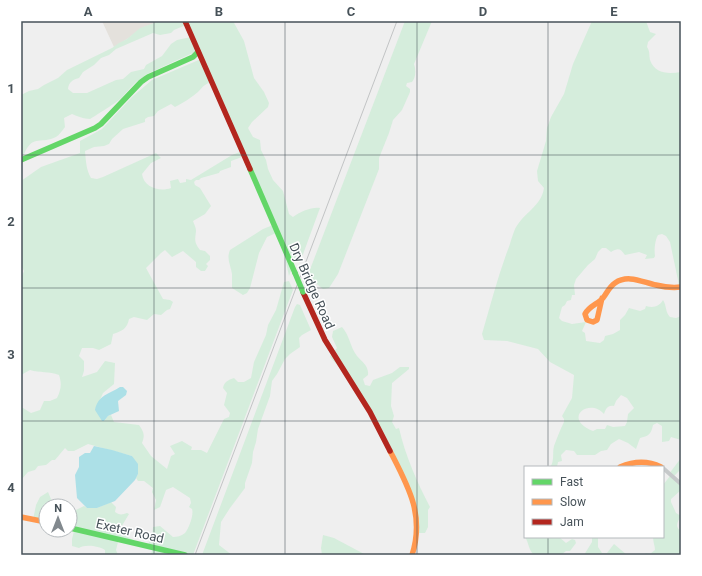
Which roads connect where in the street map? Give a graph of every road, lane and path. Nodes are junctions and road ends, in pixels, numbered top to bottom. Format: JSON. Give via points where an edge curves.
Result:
{"nodes":[{"id":1,"x":185,"y":21,"type":"edge"},
{"id":2,"x":198,"y":52,"type":"junction"},
{"id":3,"x":21,"y":160,"type":"edge"},
{"id":4,"x":681,"y":287,"type":"edge"},
{"id":5,"x":602,"y":298,"type":"dead end"},
{"id":6,"x":622,"y":466,"type":"edge"},
{"id":7,"x":657,"y":466,"type":"edge"},
{"id":8,"x":664,"y":470,"type":"edge"},
{"id":9,"x":681,"y":484,"type":"edge"},
{"id":10,"x":21,"y":517,"type":"edge"},
{"id":11,"x":38,"y":520,"type":"edge"},
{"id":12,"x":78,"y":530,"type":"edge"},
{"id":13,"x":185,"y":555,"type":"edge"},
{"id":14,"x":412,"y":555,"type":"edge"}],
"edges":[{"from":1,"to":2,"type":"street","name":"Dry Bridge Road"},
{"from":2,"to":3,"type":"street","via":[[193,57],[141,82],[95,128]]},
{"from":2,"to":14,"type":"street","name":"Dry Bridge Road","bridge":true,"via":[[325,340],[376,424],[406,483],[418,523]]},
{"from":4,"to":5,"type":"street","via":[[627,279],[614,284]]},
{"from":6,"to":7,"type":"street","via":[[640,462]]},
{"from":8,"to":9,"type":"street"},
{"from":10,"to":11,"type":"street"},
{"from":12,"to":13,"type":"street","name":"Exeter Road"}]}
